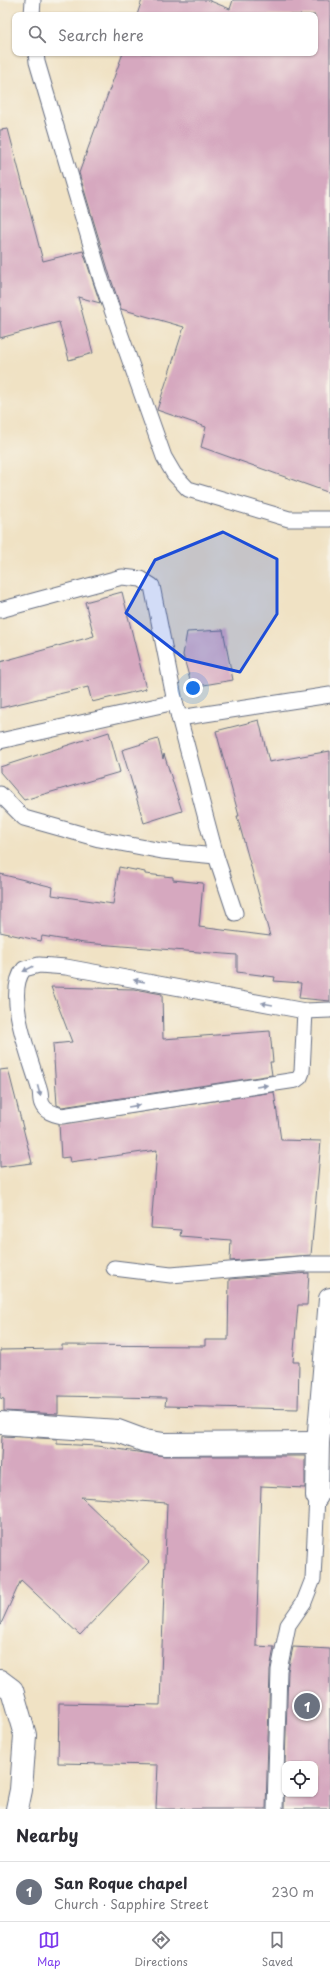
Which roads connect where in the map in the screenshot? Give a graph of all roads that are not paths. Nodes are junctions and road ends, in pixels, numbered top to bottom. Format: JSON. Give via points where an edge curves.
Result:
{"nodes":[{"id":1,"x":33,"y":0,"type":"edge"},
{"id":2,"x":32,"y":12,"type":"edge"},
{"id":3,"x":36,"y":56,"type":"edge"},
{"id":4,"x":330,"y":519,"type":"edge"},
{"id":5,"x":0,"y":610,"type":"edge"},
{"id":6,"x":330,"y":695,"type":"edge"},
{"id":7,"x":174,"y":702,"type":"junction"},
{"id":8,"x":179,"y":718,"type":"junction"},
{"id":9,"x":0,"y":741,"type":"edge"},
{"id":10,"x":0,"y":794,"type":"edge"},
{"id":11,"x":216,"y":856,"type":"junction"},
{"id":12,"x":235,"y":913,"type":"dead end"},
{"id":13,"x":330,"y":1010,"type":"edge"},
{"id":14,"x":305,"y":1011,"type":"junction"},
{"id":15,"x":330,"y":1264,"type":"edge"},
{"id":16,"x":114,"y":1268,"type":"dead end"},
{"id":17,"x":330,"y":1299,"type":"edge"},
{"id":18,"x":0,"y":1423,"type":"edge"},
{"id":19,"x":318,"y":1442,"type":"junction"},
{"id":20,"x":317,"y":1496,"type":"joint"},
{"id":21,"x":0,"y":1681,"type":"edge"},
{"id":22,"x":19,"y":1799,"type":"edge"},
{"id":23,"x":275,"y":1809,"type":"edge"}],
"edges":[{"from":1,"to":2,"type":"lane"},
{"from":3,"to":4,"type":"lane","via":[[101,279],[164,457],[174,474],[188,489],[289,518]]},
{"from":5,"to":7,"type":"lane","via":[[122,577],[141,579],[152,586]]},
{"from":6,"to":8,"type":"lane"},
{"from":7,"to":8,"type":"lane"},
{"from":7,"to":9,"type":"lane"},
{"from":8,"to":11,"type":"lane"},
{"from":10,"to":11,"type":"lane","via":[[24,818],[92,837],[162,851]]},
{"from":11,"to":12,"type":"lane"},
{"from":13,"to":14,"type":"lane"},
{"from":14,"to":14,"type":"lane","one_way":true,"via":[[66,967],[39,965],[30,966],[20,974],[16,995],[23,1039],[42,1104],[51,1114],[62,1116],[296,1080],[302,1072]]},
{"from":15,"to":16,"type":"lane","via":[[300,1264],[171,1275]]},
{"from":17,"to":19,"type":"street"},
{"from":18,"to":19,"type":"street","via":[[118,1431],[145,1441],[164,1444]]},
{"from":19,"to":20,"type":"street"},
{"from":20,"to":23,"type":"lane","via":[[313,1579],[304,1602],[288,1625],[279,1670]]},
{"from":21,"to":22,"type":"street","via":[[12,1690],[25,1735]]}]}
